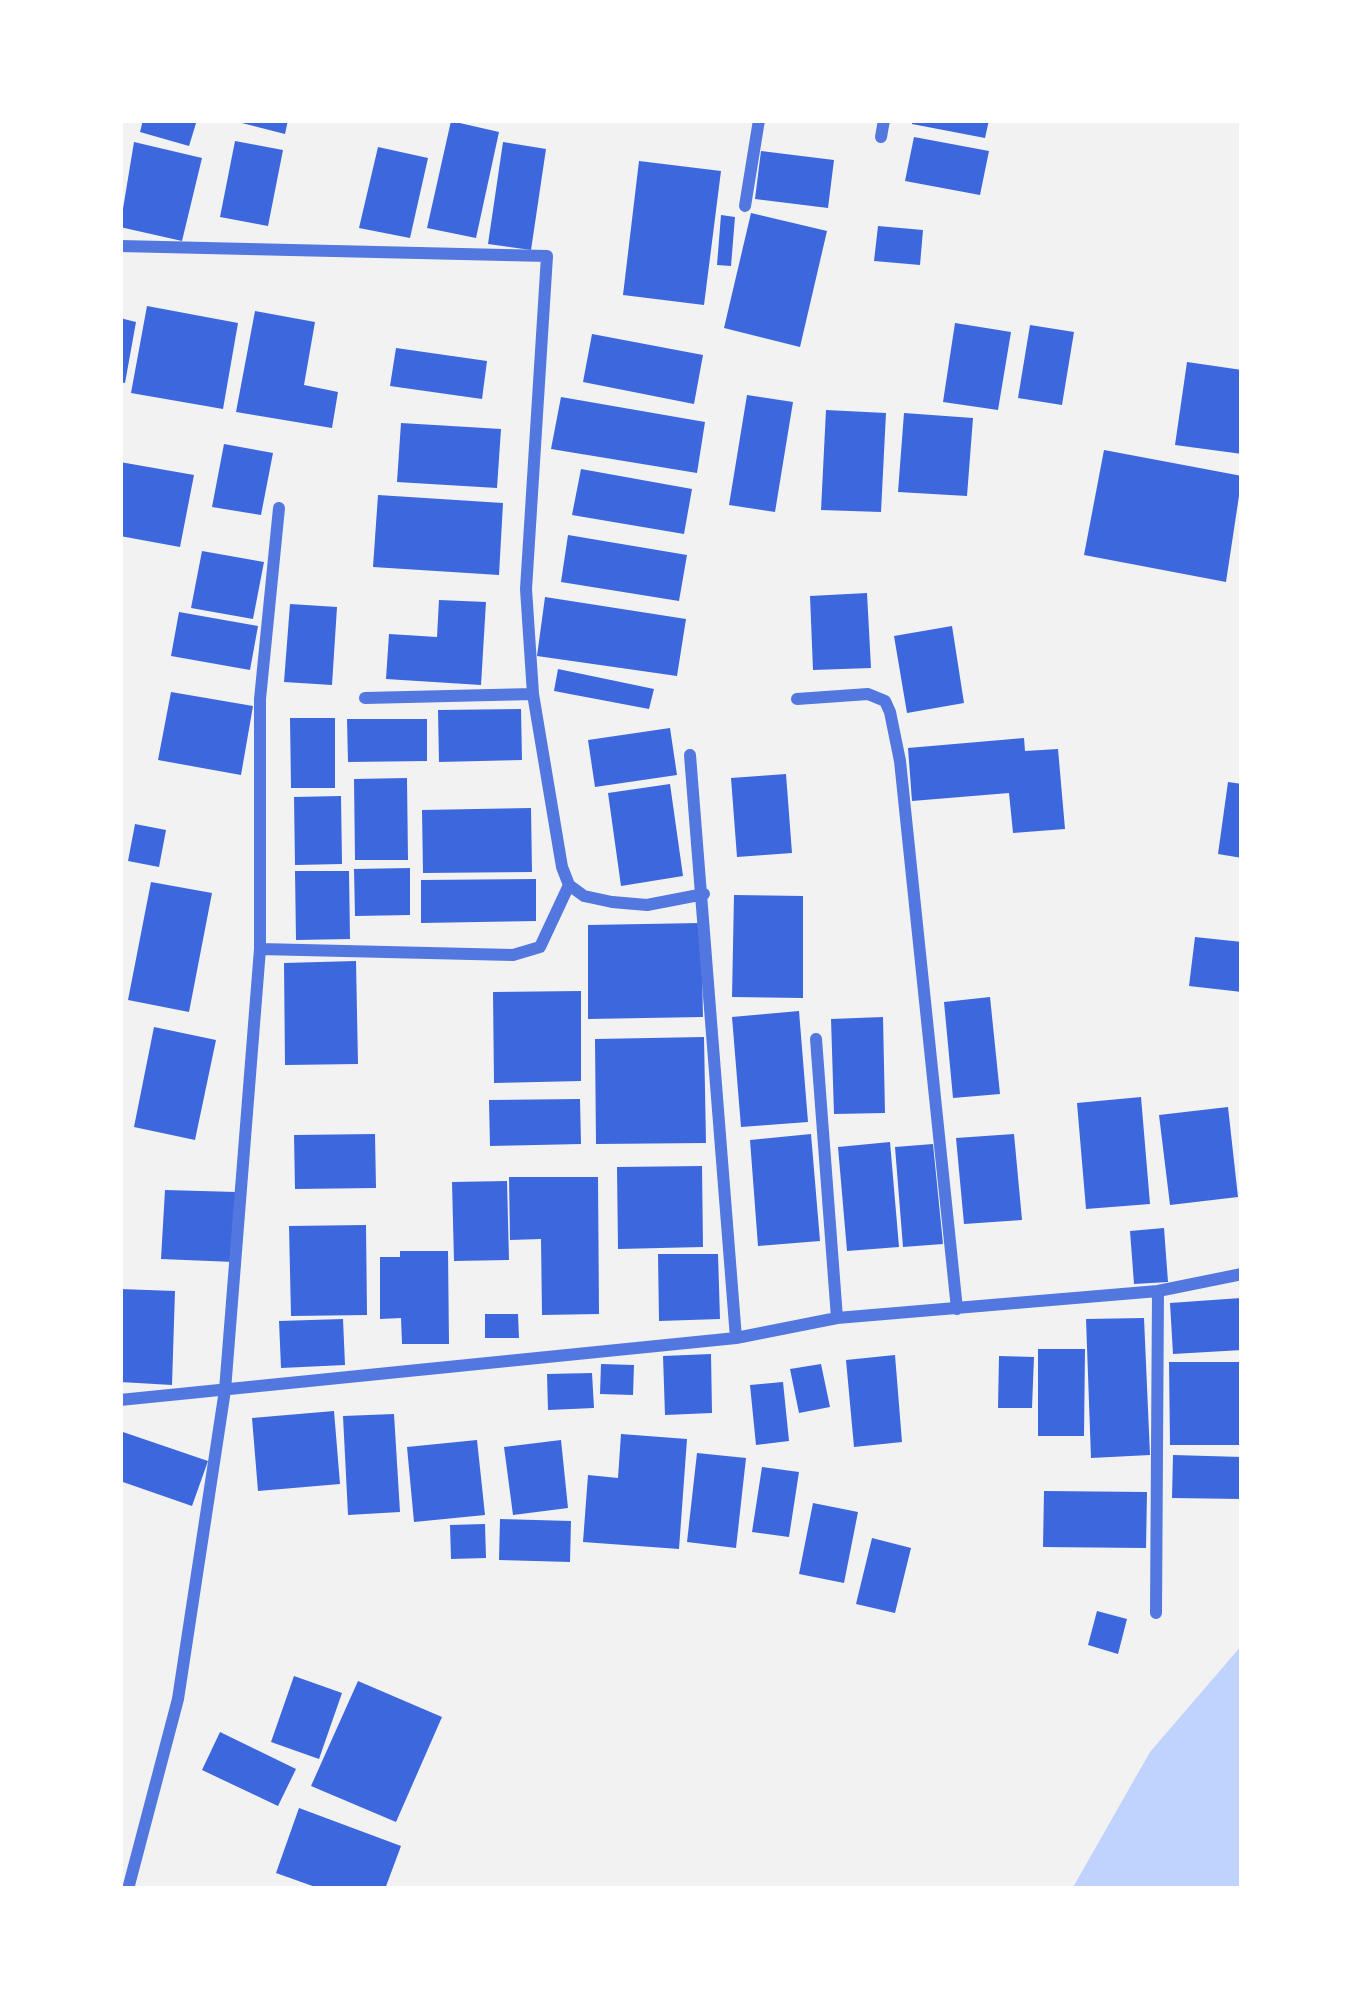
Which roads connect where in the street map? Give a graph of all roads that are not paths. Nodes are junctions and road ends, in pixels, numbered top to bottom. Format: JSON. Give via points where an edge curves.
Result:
{"nodes":[{"id":1,"x":758,"y":120,"type":"edge"},
{"id":2,"x":884,"y":120,"type":"edge"},
{"id":3,"x":881,"y":137,"type":"dead end"},
{"id":4,"x":745,"y":206,"type":"dead end"},
{"id":5,"x":120,"y":246,"type":"edge"},
{"id":6,"x":279,"y":508,"type":"dead end"},
{"id":7,"x":533,"y":694,"type":"junction"},
{"id":8,"x":365,"y":698,"type":"dead end"},
{"id":9,"x":797,"y":699,"type":"dead end"},
{"id":10,"x":690,"y":755,"type":"dead end"},
{"id":11,"x":569,"y":885,"type":"junction"},
{"id":12,"x":704,"y":894,"type":"junction"},
{"id":13,"x":260,"y":949,"type":"junction"},
{"id":14,"x":816,"y":1039,"type":"dead end"},
{"id":15,"x":1242,"y":1274,"type":"edge"},
{"id":16,"x":1158,"y":1292,"type":"junction"},
{"id":17,"x":957,"y":1309,"type":"junction"},
{"id":18,"x":837,"y":1318,"type":"junction"},
{"id":19,"x":736,"y":1338,"type":"junction"},
{"id":20,"x":225,"y":1390,"type":"junction"},
{"id":21,"x":120,"y":1400,"type":"edge"},
{"id":22,"x":1156,"y":1613,"type":"dead end"},
{"id":23,"x":128,"y":1889,"type":"edge"}],
"edges":[{"from":1,"to":4,"type":"street"},
{"from":2,"to":3,"type":"street"},
{"from":5,"to":7,"type":"street","via":[[547,256],[526,589]]},
{"from":6,"to":13,"type":"street","via":[[260,699]]},
{"from":7,"to":8,"type":"street"},
{"from":7,"to":11,"type":"street"},
{"from":9,"to":17,"type":"street","via":[[868,694],[890,712]]},
{"from":10,"to":12,"type":"street"},
{"from":11,"to":12,"type":"street","via":[[584,896],[647,905]]},
{"from":11,"to":13,"type":"street","via":[[540,946],[513,955]]},
{"from":12,"to":19,"type":"street"},
{"from":13,"to":20,"type":"street"},
{"from":14,"to":18,"type":"street"},
{"from":15,"to":16,"type":"street"},
{"from":16,"to":17,"type":"street"},
{"from":16,"to":22,"type":"street"},
{"from":17,"to":18,"type":"street"},
{"from":18,"to":19,"type":"street"},
{"from":19,"to":20,"type":"street"},
{"from":20,"to":21,"type":"street"},
{"from":20,"to":23,"type":"street","via":[[178,1699]]}]}
